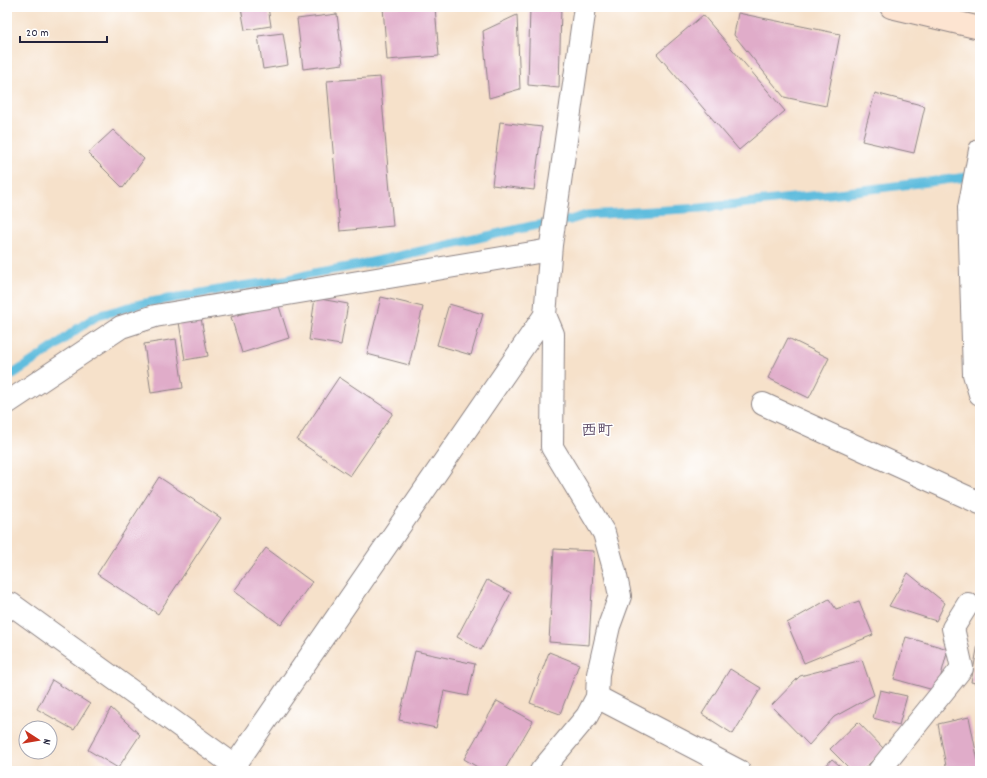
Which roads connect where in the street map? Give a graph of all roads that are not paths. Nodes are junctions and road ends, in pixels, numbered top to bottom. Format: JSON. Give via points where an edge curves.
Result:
{"nodes":[{"id":1,"x":585,"y":7,"type":"edge"},
{"id":2,"x":891,"y":7,"type":"edge"},
{"id":3,"x":980,"y":28,"type":"edge"},
{"id":4,"x":980,"y":151,"type":"edge"},
{"id":5,"x":551,"y":247,"type":"junction"},
{"id":6,"x":545,"y":314,"type":"junction"},
{"id":7,"x":980,"y":394,"type":"edge"},
{"id":8,"x":7,"y":403,"type":"edge"},
{"id":9,"x":763,"y":404,"type":"dead end"},
{"id":10,"x":980,"y":503,"type":"edge"},
{"id":11,"x":968,"y":604,"type":"dead end"},
{"id":12,"x":7,"y":610,"type":"edge"},
{"id":13,"x":597,"y":697,"type":"junction"},
{"id":14,"x":233,"y":768,"type":"edge"},
{"id":15,"x":541,"y":771,"type":"edge"},
{"id":16,"x":739,"y":771,"type":"edge"},
{"id":17,"x":879,"y":771,"type":"edge"}],
"edges":[{"from":1,"to":5,"type":"street"},
{"from":2,"to":3,"type":"main road"},
{"from":4,"to":7,"type":"street","via":[[969,208],[974,374]]},
{"from":5,"to":6,"type":"street"},
{"from":5,"to":8,"type":"street","via":[[155,316],[121,327]]},
{"from":6,"to":13,"type":"street","via":[[553,334],[552,447],[604,533],[620,596],[609,626],[598,674]]},
{"from":6,"to":14,"type":"street"},
{"from":9,"to":10,"type":"street"},
{"from":11,"to":17,"type":"street","via":[[953,628],[962,668]]},
{"from":12,"to":14,"type":"street","via":[[11,604]]},
{"from":13,"to":15,"type":"street","via":[[587,716]]},
{"from":13,"to":16,"type":"street"}]}
